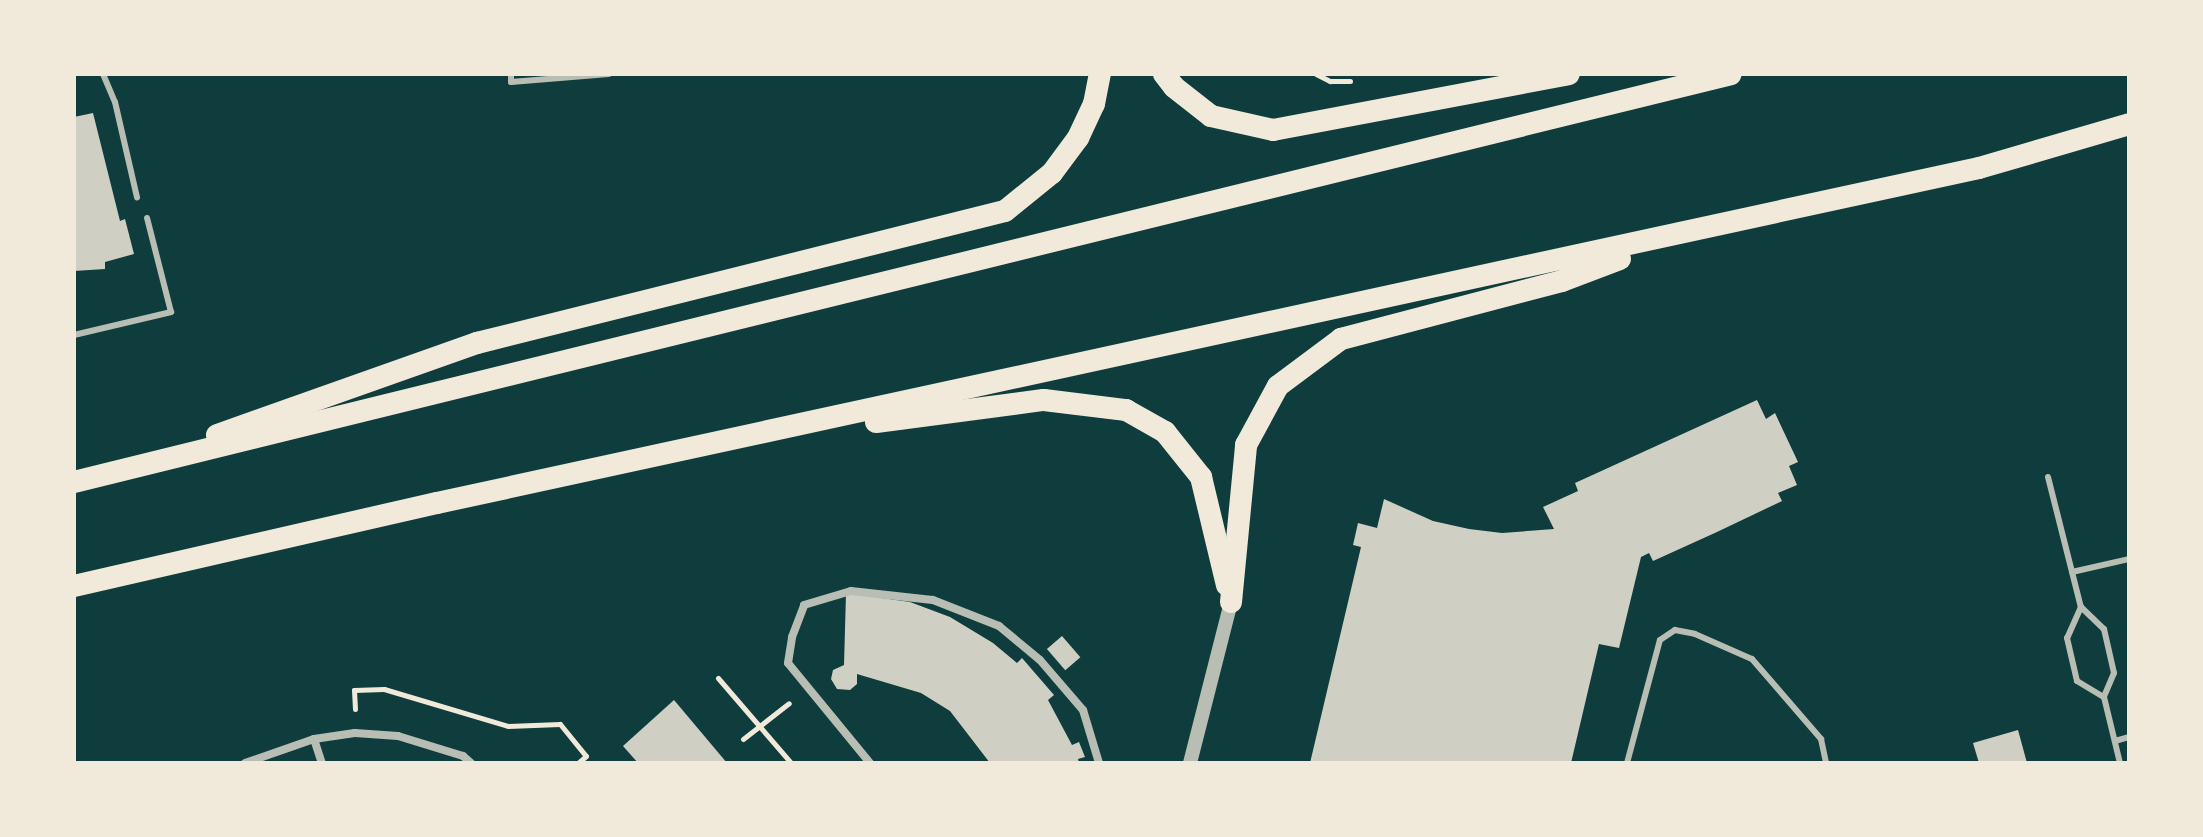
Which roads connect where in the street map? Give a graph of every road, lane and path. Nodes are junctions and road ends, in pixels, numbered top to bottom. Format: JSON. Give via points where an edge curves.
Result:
{"nodes":[{"id":1,"x":103,"y":74,"type":"edge"},
{"id":2,"x":511,"y":74,"type":"edge"},
{"id":3,"x":609,"y":74,"type":"edge"},
{"id":4,"x":1100,"y":74,"type":"edge"},
{"id":5,"x":1164,"y":74,"type":"edge"},
{"id":6,"x":1569,"y":74,"type":"edge"},
{"id":7,"x":1731,"y":74,"type":"edge"},
{"id":8,"x":2129,"y":124,"type":"edge"},
{"id":9,"x":137,"y":197,"type":"dead end"},
{"id":10,"x":147,"y":218,"type":"dead end"},
{"id":11,"x":1689,"y":233,"type":"junction"},
{"id":12,"x":74,"y":335,"type":"edge"},
{"id":13,"x":722,"y":442,"type":"junction"},
{"id":14,"x":118,"y":472,"type":"junction"},
{"id":15,"x":2048,"y":477,"type":"dead end"},
{"id":16,"x":74,"y":482,"type":"edge"},
{"id":17,"x":2129,"y":559,"type":"edge"},
{"id":18,"x":2072,"y":572,"type":"junction"},
{"id":19,"x":74,"y":586,"type":"edge"},
{"id":20,"x":1231,"y":602,"type":"junction"},
{"id":21,"x":2081,"y":607,"type":"junction"},
{"id":22,"x":718,"y":678,"type":"dead end"},
{"id":23,"x":809,"y":688,"type":"junction"},
{"id":24,"x":2104,"y":697,"type":"junction"},
{"id":25,"x":759,"y":726,"type":"junction"},
{"id":26,"x":355,"y":733,"type":"junction"},
{"id":27,"x":2129,"y":737,"type":"edge"},
{"id":28,"x":314,"y":739,"type":"junction"},
{"id":29,"x":743,"y":739,"type":"dead end"},
{"id":30,"x":2115,"y":741,"type":"junction"},
{"id":31,"x":245,"y":763,"type":"edge"},
{"id":32,"x":322,"y":763,"type":"edge"},
{"id":33,"x":471,"y":763,"type":"edge"},
{"id":34,"x":578,"y":763,"type":"edge"},
{"id":35,"x":791,"y":763,"type":"edge"},
{"id":36,"x":870,"y":763,"type":"edge"},
{"id":37,"x":1099,"y":763,"type":"edge"},
{"id":38,"x":1190,"y":763,"type":"edge"},
{"id":39,"x":1627,"y":763,"type":"edge"},
{"id":40,"x":1826,"y":763,"type":"edge"},
{"id":41,"x":2120,"y":763,"type":"edge"}],
"edges":[{"from":1,"to":9,"type":"lane","via":[[115,102]]},
{"from":2,"to":3,"type":"lane","via":[[511,82]]},
{"from":4,"to":14,"type":"highway","via":[[1094,104],[1078,138],[1052,173],[1005,211],[477,343]]},
{"from":5,"to":6,"type":"highway","via":[[1211,116],[1273,130]]},
{"from":7,"to":14,"type":"highway"},
{"from":8,"to":11,"type":"highway","via":[[1979,168]]},
{"from":10,"to":12,"type":"lane","via":[[171,312]]},
{"from":11,"to":13,"type":"highway"},
{"from":11,"to":20,"type":"highway","via":[[1562,281],[1341,339],[1278,386],[1246,445]]},
{"from":13,"to":19,"type":"highway"},
{"from":13,"to":20,"type":"highway","via":[[1044,400],[1126,410],[1165,432],[1201,477]]},
{"from":14,"to":16,"type":"highway"},
{"from":15,"to":18,"type":"lane"},
{"from":17,"to":18,"type":"lane"},
{"from":18,"to":21,"type":"lane"},
{"from":20,"to":38,"type":"street"},
{"from":21,"to":24,"type":"lane","via":[[2104,629],[2114,673]]},
{"from":21,"to":24,"type":"lane","via":[[2067,638],[2077,681]]},
{"from":22,"to":25,"type":"path"},
{"from":23,"to":25,"type":"path"},
{"from":23,"to":36,"type":"street"},
{"from":23,"to":37,"type":"street","via":[[788,663],[804,605],[851,591],[933,600],[999,626],[1040,660],[1083,710]]},
{"from":24,"to":30,"type":"lane"},
{"from":25,"to":29,"type":"path"},
{"from":25,"to":35,"type":"path"},
{"from":26,"to":28,"type":"street"},
{"from":26,"to":33,"type":"street","via":[[398,736]]},
{"from":26,"to":34,"type":"path","via":[[354,690],[384,689],[508,726],[560,724],[586,756]]},
{"from":27,"to":30,"type":"lane"},
{"from":28,"to":31,"type":"street"},
{"from":28,"to":32,"type":"street"},
{"from":30,"to":41,"type":"lane"},
{"from":39,"to":40,"type":"lane","via":[[1660,640],[1675,630],[1752,659],[1821,739]]}]}
